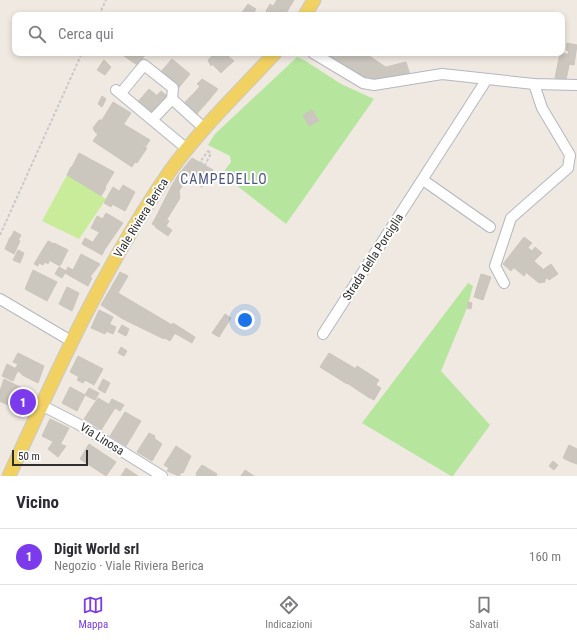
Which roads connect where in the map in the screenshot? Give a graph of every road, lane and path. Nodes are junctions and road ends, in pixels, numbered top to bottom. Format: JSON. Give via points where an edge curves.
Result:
{"nodes":[{"id":1,"x":106,"y":0,"type":"edge"},
{"id":2,"x":314,"y":0,"type":"edge"},
{"id":3,"x":100,"y":12,"type":"edge"},
{"id":4,"x":307,"y":12,"type":"edge"},
{"id":5,"x":81,"y":56,"type":"edge"},
{"id":6,"x":272,"y":56,"type":"edge"},
{"id":7,"x":318,"y":56,"type":"edge"},
{"id":8,"x":487,"y":79,"type":"junction"},
{"id":9,"x":534,"y":84,"type":"junction"},
{"id":10,"x":577,"y":85,"type":"edge"},
{"id":11,"x":172,"y":99,"type":"junction"},
{"id":12,"x":153,"y":119,"type":"junction"},
{"id":13,"x":205,"y":129,"type":"junction"},
{"id":14,"x":187,"y":148,"type":"junction"},
{"id":15,"x":211,"y":154,"type":"joint"},
{"id":16,"x":423,"y":180,"type":"junction"},
{"id":17,"x":490,"y":227,"type":"dead end"},
{"id":18,"x":0,"y":236,"type":"edge"},
{"id":19,"x":504,"y":283,"type":"dead end"},
{"id":20,"x":0,"y":300,"type":"edge"},
{"id":21,"x":323,"y":334,"type":"dead end"},
{"id":22,"x":71,"y":341,"type":"junction"},
{"id":23,"x":41,"y":405,"type":"junction"},
{"id":24,"x":9,"y":476,"type":"edge"},
{"id":25,"x":162,"y":476,"type":"edge"}],
"edges":[{"from":1,"to":3,"type":"path"},
{"from":2,"to":4,"type":"main road"},
{"from":5,"to":18,"type":"path"},
{"from":6,"to":13,"type":"main road","name":"Viale Riviera Berica"},
{"from":7,"to":8,"type":"street","via":[[363,83],[374,84],[442,74]]},
{"from":8,"to":9,"type":"street"},
{"from":8,"to":16,"type":"street","name":"Strada della Porciglia"},
{"from":9,"to":10,"type":"street"},
{"from":9,"to":19,"type":"street","via":[[542,108],[570,155],[568,168],[511,218],[495,266]]},
{"from":11,"to":12,"type":"street"},
{"from":11,"to":12,"type":"street","via":[[174,88],[144,65],[118,91]]},
{"from":11,"to":13,"type":"street"},
{"from":12,"to":14,"type":"street"},
{"from":13,"to":14,"type":"main road","name":"Viale Riviera Berica"},
{"from":14,"to":22,"type":"main road","name":"Viale Riviera Berica","via":[[114,260]]},
{"from":15,"to":15,"type":"path","via":[[205,165],[200,162],[208,151]]},
{"from":16,"to":17,"type":"street"},
{"from":16,"to":21,"type":"street","name":"Strada della Porciglia"},
{"from":20,"to":22,"type":"street"},
{"from":22,"to":23,"type":"main road","name":"Viale Riviera Berica"},
{"from":23,"to":24,"type":"main road","name":"Viale Riviera Berica"},
{"from":23,"to":25,"type":"street","name":"Via Linosa","via":[[78,424]]}]}
